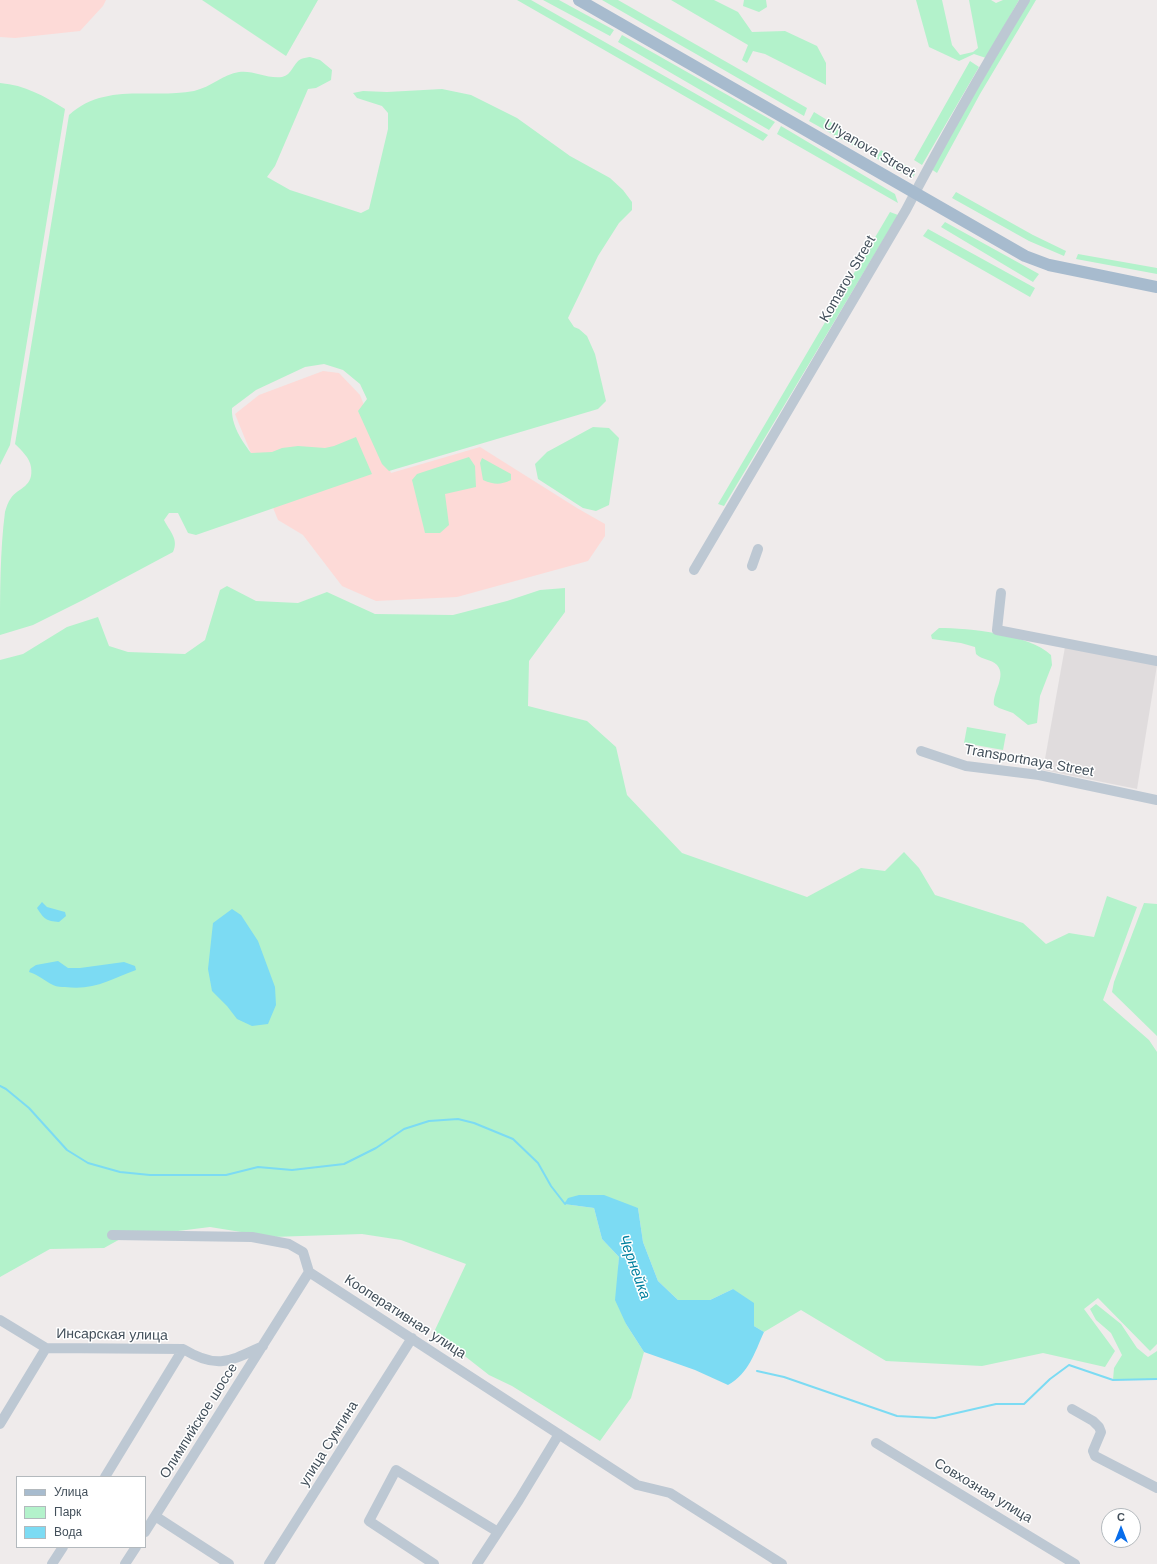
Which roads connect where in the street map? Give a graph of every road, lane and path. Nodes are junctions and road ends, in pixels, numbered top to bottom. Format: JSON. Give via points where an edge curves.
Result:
{"nodes":[{"id":1,"x":579,"y":0,"type":"edge"},
{"id":2,"x":1024,"y":0,"type":"edge"},
{"id":3,"x":915,"y":192,"type":"junction"},
{"id":4,"x":1157,"y":287,"type":"edge"},
{"id":5,"x":758,"y":549,"type":"dead end"},
{"id":6,"x":752,"y":566,"type":"dead end"},
{"id":7,"x":694,"y":570,"type":"dead end"},
{"id":8,"x":1001,"y":593,"type":"dead end"},
{"id":9,"x":1157,"y":661,"type":"edge"},
{"id":10,"x":921,"y":752,"type":"dead end"},
{"id":11,"x":1157,"y":800,"type":"edge"},
{"id":12,"x":112,"y":1235,"type":"dead end"},
{"id":13,"x":309,"y":1272,"type":"junction"},
{"id":14,"x":0,"y":1320,"type":"edge"},
{"id":15,"x":412,"y":1338,"type":"junction"},
{"id":16,"x":263,"y":1346,"type":"junction"},
{"id":17,"x":46,"y":1348,"type":"junction"},
{"id":18,"x":184,"y":1349,"type":"junction"},
{"id":19,"x":1072,"y":1409,"type":"dead end"},
{"id":20,"x":0,"y":1424,"type":"edge"},
{"id":21,"x":559,"y":1434,"type":"junction"},
{"id":22,"x":876,"y":1443,"type":"dead end"},
{"id":23,"x":106,"y":1476,"type":"edge"},
{"id":24,"x":1157,"y":1488,"type":"edge"},
{"id":25,"x":155,"y":1516,"type":"junction"},
{"id":26,"x":146,"y":1530,"type":"edge"},
{"id":27,"x":498,"y":1532,"type":"junction"},
{"id":28,"x":62,"y":1548,"type":"edge"},
{"id":29,"x":135,"y":1548,"type":"edge"},
{"id":30,"x":52,"y":1564,"type":"edge"},
{"id":31,"x":125,"y":1564,"type":"edge"},
{"id":32,"x":229,"y":1564,"type":"edge"},
{"id":33,"x":269,"y":1564,"type":"edge"},
{"id":34,"x":434,"y":1564,"type":"edge"},
{"id":35,"x":477,"y":1564,"type":"edge"},
{"id":36,"x":782,"y":1564,"type":"edge"},
{"id":37,"x":1075,"y":1564,"type":"edge"}],
"edges":[{"from":1,"to":3,"type":"main road","name":"Ul'yanova Street"},
{"from":2,"to":3,"type":"street","name":"Komarov Street"},
{"from":3,"to":4,"type":"main road","name":"Ul'yanova Street","via":[[1037,262]]},
{"from":3,"to":7,"type":"street","name":"Komarov Street"},
{"from":5,"to":6,"type":"street"},
{"from":8,"to":9,"type":"street","via":[[998,630]]},
{"from":10,"to":11,"type":"street","name":"Transportnaya Street","via":[[966,766],[1040,775]]},
{"from":12,"to":13,"type":"street","via":[[252,1237],[289,1244],[302,1252]]},
{"from":13,"to":15,"type":"street","name":"Кооперативная улица"},
{"from":13,"to":16,"type":"street","name":"Олимпийское шоссе"},
{"from":14,"to":17,"type":"street","name":"Инсарская улица"},
{"from":15,"to":21,"type":"street","name":"Кооперативная улица"},
{"from":15,"to":33,"type":"street","name":"улица Сумгина"},
{"from":16,"to":18,"type":"street","via":[[231,1361],[216,1362],[198,1358]]},
{"from":16,"to":25,"type":"street","name":"Олимпийское шоссе"},
{"from":17,"to":18,"type":"street","name":"Инсарская улица"},
{"from":17,"to":20,"type":"street"},
{"from":18,"to":23,"type":"street"},
{"from":19,"to":24,"type":"street","via":[[1099,1427],[1101,1432],[1093,1451],[1094,1456]]},
{"from":21,"to":27,"type":"street"},
{"from":21,"to":36,"type":"street","name":"Кооперативная улица","via":[[637,1484],[670,1493]]},
{"from":22,"to":37,"type":"street","name":"Совхозная улица"},
{"from":25,"to":26,"type":"street","name":"Олимпийское шоссе"},
{"from":25,"to":32,"type":"street"},
{"from":27,"to":34,"type":"street","via":[[396,1470],[369,1521]]},
{"from":27,"to":35,"type":"street"},
{"from":28,"to":30,"type":"street"},
{"from":29,"to":31,"type":"street"}]}
